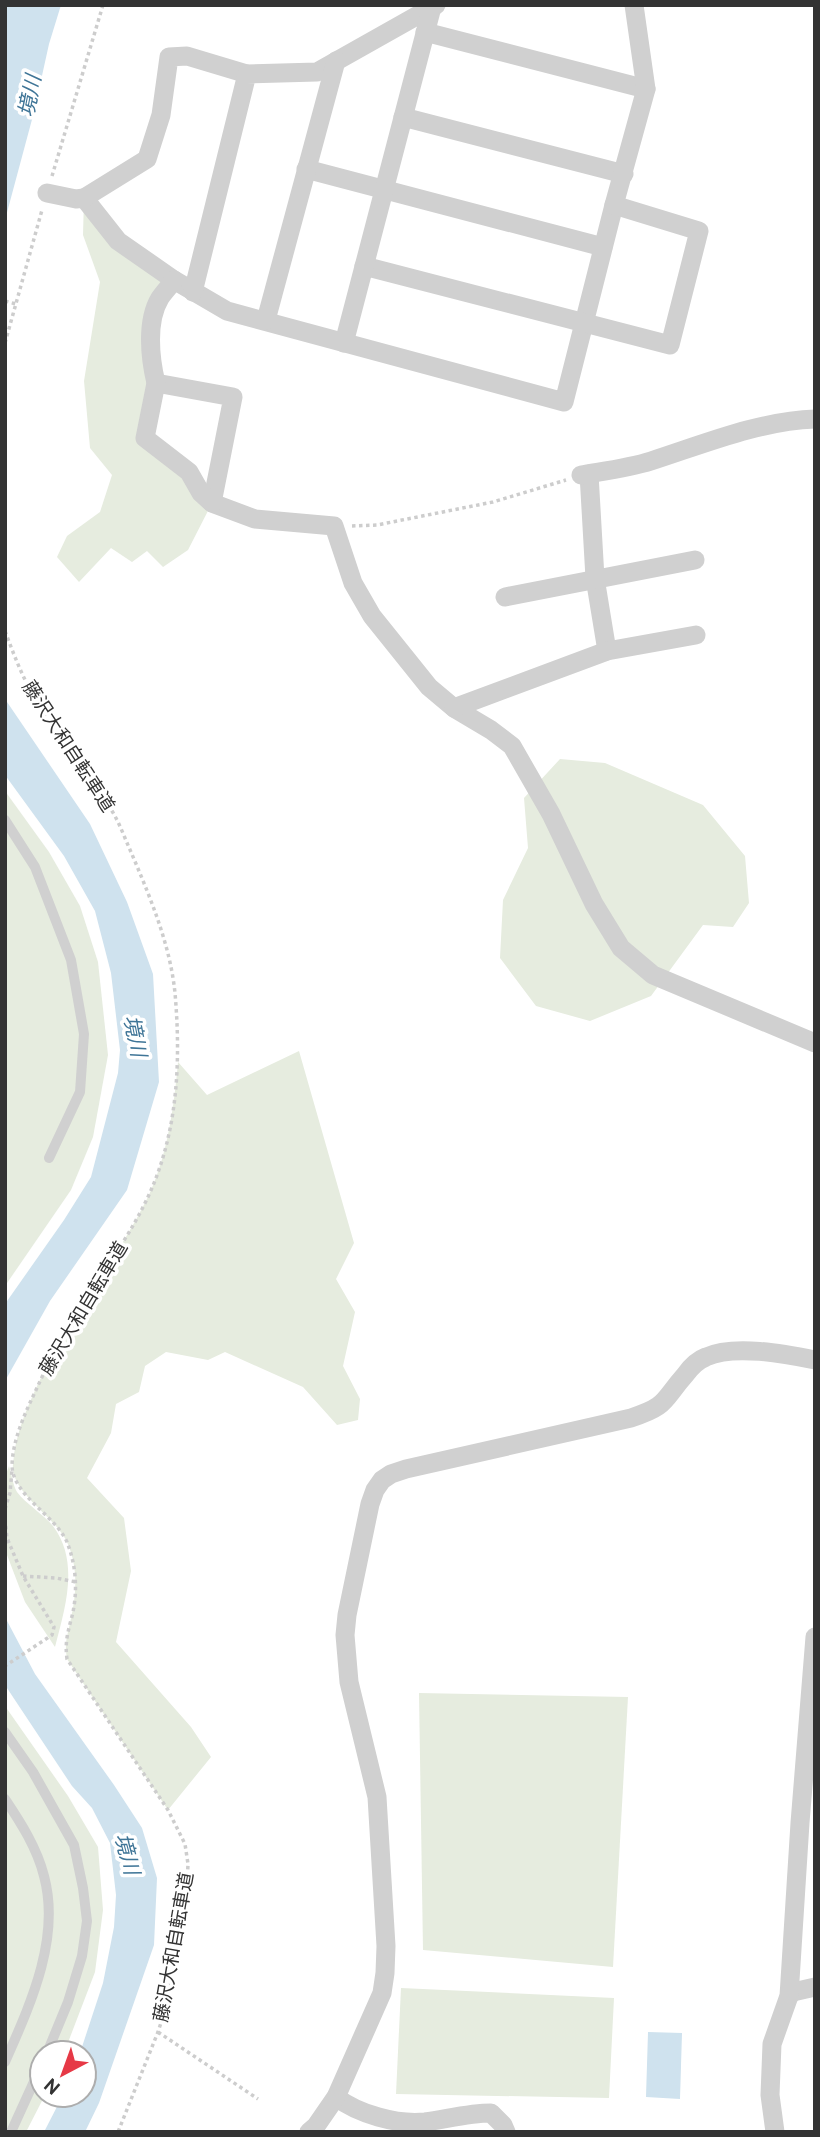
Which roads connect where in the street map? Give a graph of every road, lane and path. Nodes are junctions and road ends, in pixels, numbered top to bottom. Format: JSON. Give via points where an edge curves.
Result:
{"nodes":[{"id":1,"x":634,"y":5,"type":"edge"},
{"id":2,"x":434,"y":6,"type":"edge"},
{"id":3,"x":425,"y":32,"type":"junction"},
{"id":4,"x":336,"y":61,"type":"junction"},
{"id":5,"x":247,"y":74,"type":"junction"},
{"id":6,"x":646,"y":89,"type":"junction"},
{"id":7,"x":403,"y":117,"type":"junction"},
{"id":8,"x":306,"y":169,"type":"junction"},
{"id":9,"x":624,"y":174,"type":"junction"},
{"id":10,"x":383,"y":189,"type":"junction"},
{"id":11,"x":47,"y":193,"type":"dead end"},
{"id":12,"x":84,"y":198,"type":"junction"},
{"id":13,"x":614,"y":205,"type":"junction"},
{"id":14,"x":603,"y":247,"type":"junction"},
{"id":15,"x":364,"y":267,"type":"junction"},
{"id":16,"x":174,"y":280,"type":"junction"},
{"id":17,"x":193,"y":292,"type":"junction"},
{"id":18,"x":5,"y":301,"type":"edge"},
{"id":19,"x":16,"y":304,"type":"dead end"},
{"id":20,"x":266,"y":320,"type":"junction"},
{"id":21,"x":584,"y":323,"type":"junction"},
{"id":22,"x":344,"y":343,"type":"junction"},
{"id":23,"x":156,"y":383,"type":"junction"},
{"id":24,"x":815,"y":419,"type":"edge"},
{"id":25,"x":585,"y":475,"type":"junction"},
{"id":26,"x":212,"y":503,"type":"junction"},
{"id":27,"x":334,"y":526,"type":"junction"},
{"id":28,"x":695,"y":559,"type":"dead end"},
{"id":29,"x":595,"y":578,"type":"junction"},
{"id":30,"x":505,"y":597,"type":"dead end"},
{"id":31,"x":5,"y":631,"type":"edge"},
{"id":32,"x":696,"y":635,"type":"dead end"},
{"id":33,"x":607,"y":651,"type":"junction"},
{"id":34,"x":454,"y":708,"type":"junction"},
{"id":35,"x":5,"y":820,"type":"edge"},
{"id":36,"x":815,"y":1043,"type":"edge"},
{"id":37,"x":49,"y":1158,"type":"dead end"},
{"id":38,"x":815,"y":1360,"type":"edge"},
{"id":39,"x":12,"y":1468,"type":"junction"},
{"id":40,"x":5,"y":1509,"type":"edge"},
{"id":41,"x":5,"y":1519,"type":"edge"},
{"id":42,"x":23,"y":1576,"type":"junction"},
{"id":43,"x":76,"y":1582,"type":"junction"},
{"id":44,"x":815,"y":1637,"type":"edge"},
{"id":45,"x":5,"y":1666,"type":"edge"},
{"id":46,"x":5,"y":1732,"type":"edge"},
{"id":47,"x":5,"y":1799,"type":"edge"},
{"id":48,"x":815,"y":1987,"type":"edge"},
{"id":49,"x":789,"y":1996,"type":"junction"},
{"id":50,"x":159,"y":2032,"type":"junction"},
{"id":51,"x":53,"y":2039,"type":"edge"},
{"id":52,"x":5,"y":2062,"type":"edge"},
{"id":53,"x":28,"y":2095,"type":"edge"},
{"id":54,"x":336,"y":2096,"type":"junction"},
{"id":55,"x":258,"y":2099,"type":"dead end"},
{"id":56,"x":11,"y":2132,"type":"edge"},
{"id":57,"x":118,"y":2132,"type":"edge"},
{"id":58,"x":309,"y":2132,"type":"edge"},
{"id":59,"x":506,"y":2132,"type":"edge"},
{"id":60,"x":775,"y":2132,"type":"edge"}],
"edges":[{"from":1,"to":6,"type":"street"},
{"from":2,"to":3,"type":"street"},
{"from":2,"to":4,"type":"street"},
{"from":3,"to":6,"type":"street"},
{"from":3,"to":7,"type":"street"},
{"from":4,"to":5,"type":"street","via":[[317,72]]},
{"from":4,"to":8,"type":"street"},
{"from":5,"to":12,"type":"street","via":[[187,56],[169,57],[162,115],[147,159]]},
{"from":5,"to":17,"type":"street"},
{"from":6,"to":9,"type":"street"},
{"from":7,"to":9,"type":"street"},
{"from":7,"to":10,"type":"street"},
{"from":8,"to":10,"type":"street"},
{"from":8,"to":20,"type":"street"},
{"from":9,"to":13,"type":"street"},
{"from":10,"to":14,"type":"street"},
{"from":10,"to":15,"type":"street"},
{"from":11,"to":12,"type":"street"},
{"from":12,"to":16,"type":"street","via":[[118,241]]},
{"from":13,"to":14,"type":"street"},
{"from":13,"to":21,"type":"street","via":[[699,231],[670,345]]},
{"from":14,"to":21,"type":"street"},
{"from":15,"to":21,"type":"street"},
{"from":15,"to":22,"type":"street"},
{"from":16,"to":17,"type":"street"},
{"from":16,"to":23,"type":"street","via":[[158,300],[151,326]]},
{"from":17,"to":20,"type":"street","via":[[227,311]]},
{"from":18,"to":19,"type":"path"},
{"from":20,"to":22,"type":"street"},
{"from":21,"to":22,"type":"street","via":[[565,402]]},
{"from":23,"to":26,"type":"street","via":[[145,438],[189,472]]},
{"from":23,"to":26,"type":"street","via":[[233,397]]},
{"from":24,"to":25,"type":"street","via":[[790,420],[647,462]]},
{"from":25,"to":27,"type":"path","via":[[494,502],[377,526]]},
{"from":25,"to":29,"type":"street"},
{"from":26,"to":27,"type":"street","via":[[255,519]]},
{"from":27,"to":34,"type":"street","via":[[353,583],[372,616],[429,687]]},
{"from":28,"to":29,"type":"street"},
{"from":29,"to":30,"type":"street"},
{"from":29,"to":33,"type":"street"},
{"from":31,"to":39,"type":"path","name":"藤沢大和自転車道","via":[[41,710],[113,811],[143,880],[169,960],[178,1062],[169,1137],[148,1198],[42,1376],[24,1415]]},
{"from":32,"to":33,"type":"street"},
{"from":33,"to":34,"type":"street"},
{"from":34,"to":36,"type":"street","via":[[512,746],[621,948],[653,975]]},
{"from":35,"to":37,"type":"lane","via":[[35,867],[71,960],[84,1034],[80,1092]]},
{"from":38,"to":54,"type":"street","via":[[750,1351],[705,1357],[663,1404],[650,1412],[406,1469],[382,1480],[375,1490],[345,1635],[351,1692],[377,1797],[385,1973],[382,1993]]},
{"from":39,"to":40,"type":"path"},
{"from":39,"to":43,"type":"path","name":"藤沢大和自転車道","via":[[17,1484],[66,1540]]},
{"from":41,"to":42,"type":"path","via":[[7,1538]]},
{"from":42,"to":43,"type":"path"},
{"from":42,"to":45,"type":"path","via":[[54,1627],[52,1635]]},
{"from":43,"to":50,"type":"path","name":"藤沢大和自転車道","via":[[65,1644],[67,1659],[168,1810],[185,1844],[187,1886]]},
{"from":44,"to":49,"type":"street"},
{"from":46,"to":51,"type":"lane","via":[[74,1845],[88,1921],[82,1956]]},
{"from":47,"to":52,"type":"lane","via":[[33,1845],[49,1905],[49,1933],[40,1970]]},
{"from":48,"to":49,"type":"street"},
{"from":49,"to":60,"type":"street","via":[[772,2044],[769,2095]]},
{"from":50,"to":55,"type":"path"},
{"from":50,"to":57,"type":"path","name":"藤沢大和自転車道"},
{"from":53,"to":56,"type":"lane"},
{"from":54,"to":58,"type":"street"},
{"from":54,"to":59,"type":"street","via":[[347,2106],[388,2119],[422,2122],[491,2113]]}]}
